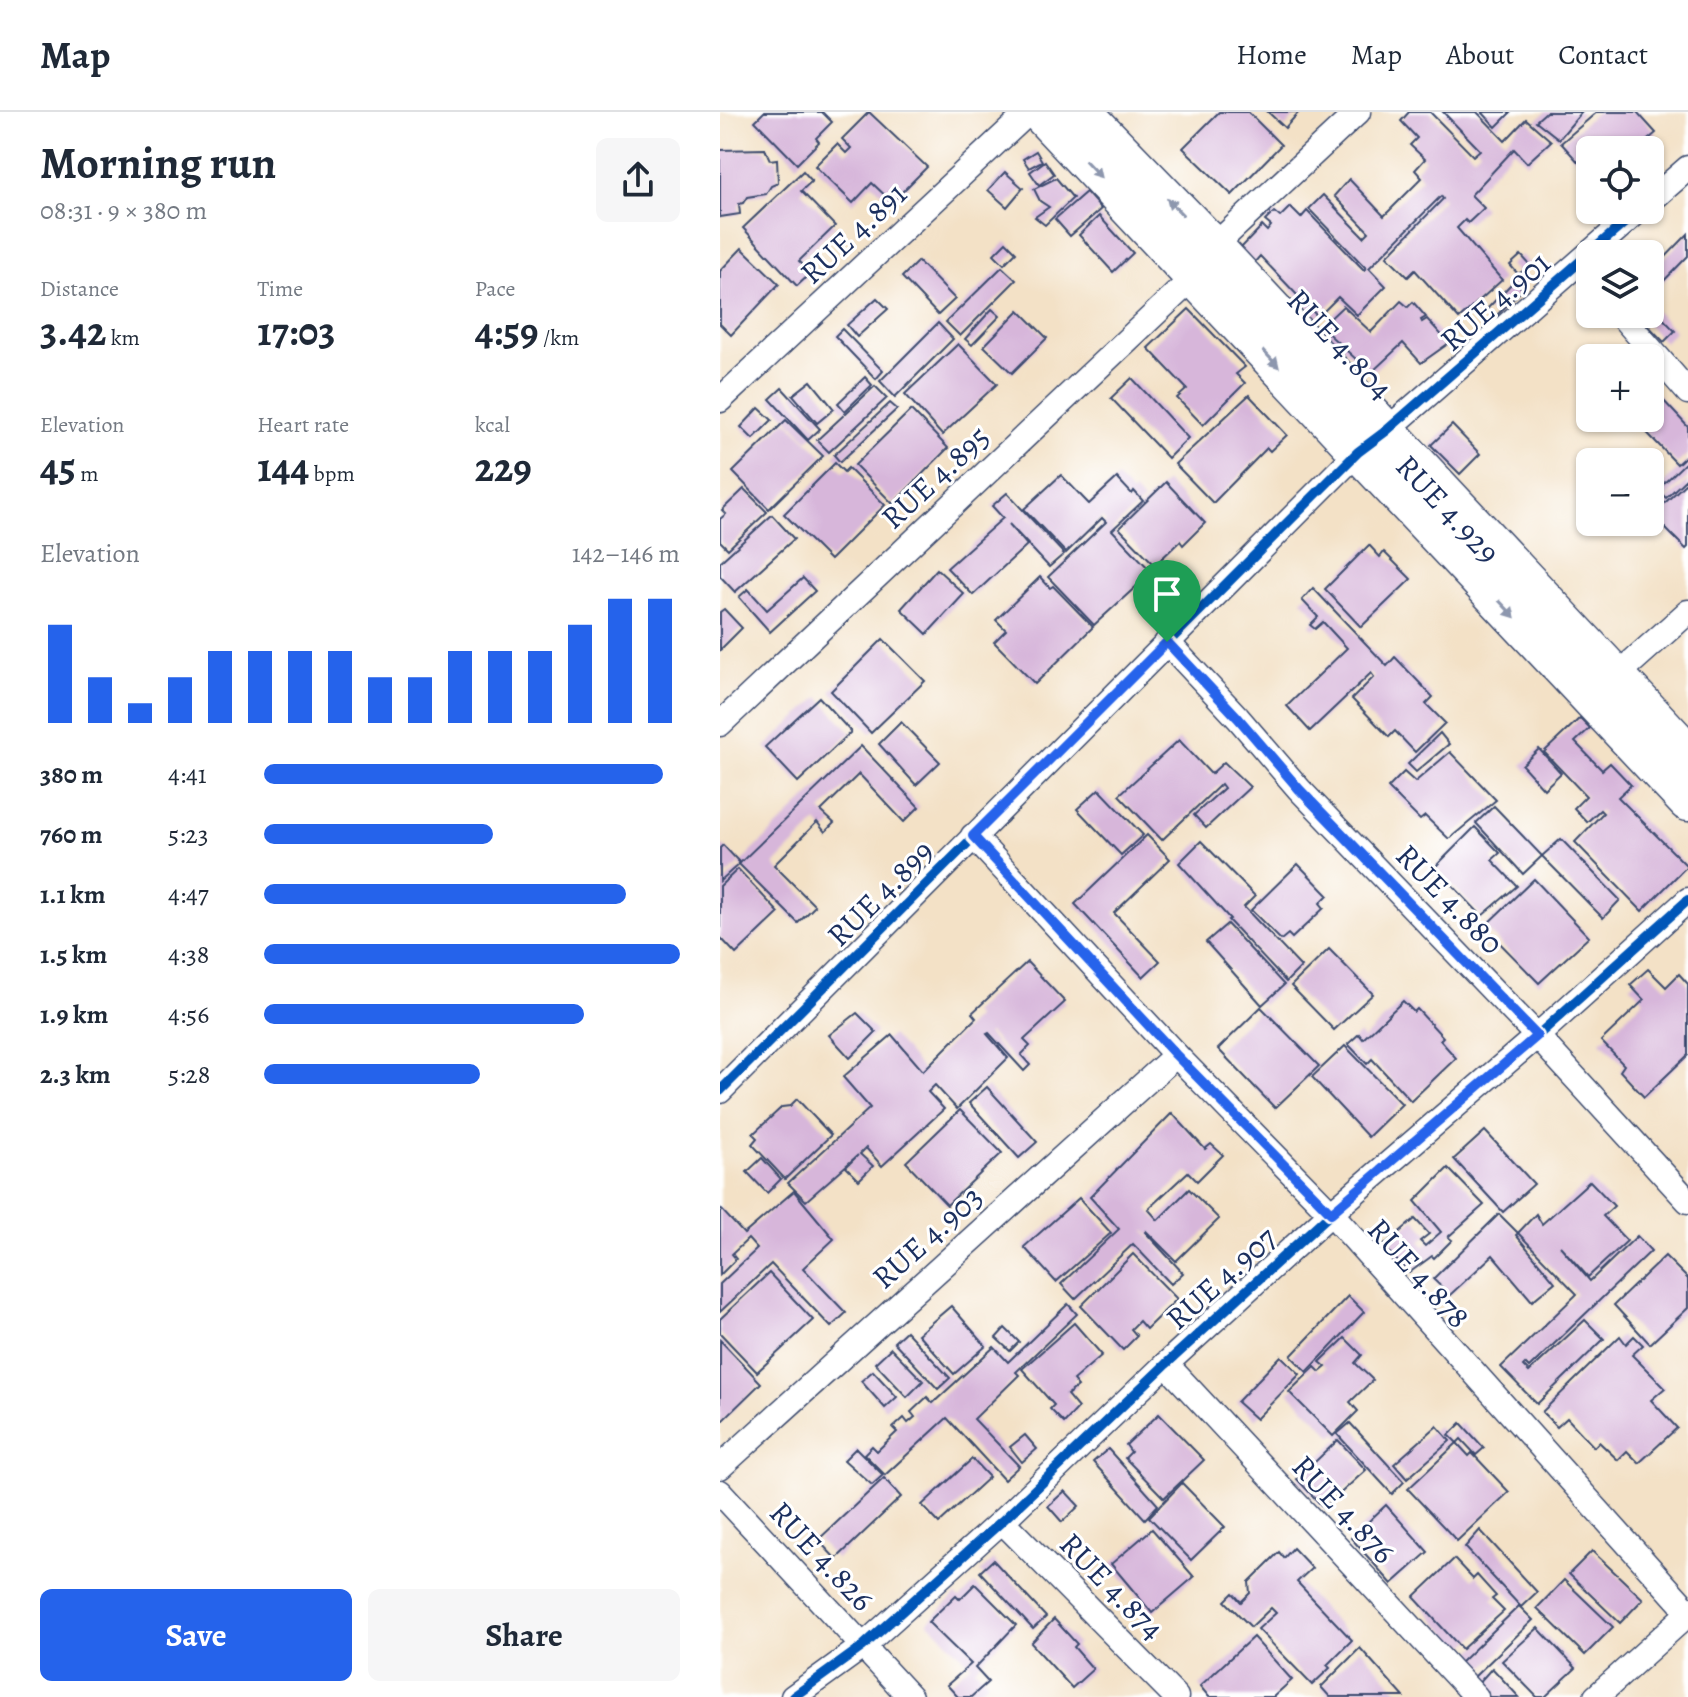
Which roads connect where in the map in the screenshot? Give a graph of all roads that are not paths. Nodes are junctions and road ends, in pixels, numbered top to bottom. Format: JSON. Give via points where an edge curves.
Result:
{"nodes":[{"id":1,"x":1029,"y":112,"type":"edge"},
{"id":2,"x":1040,"y":112,"type":"edge"},
{"id":3,"x":1082,"y":112,"type":"edge"},
{"id":4,"x":1358,"y":112,"type":"edge"},
{"id":5,"x":1688,"y":168,"type":"edge"},
{"id":6,"x":1664,"y":189,"type":"edge"},
{"id":7,"x":1626,"y":224,"type":"edge"},
{"id":8,"x":1612,"y":240,"type":"edge"},
{"id":9,"x":1204,"y":262,"type":"junction"},
{"id":10,"x":1576,"y":278,"type":"edge"},
{"id":11,"x":1632,"y":328,"type":"edge"},
{"id":12,"x":1688,"y":392,"type":"edge"},
{"id":13,"x":720,"y":400,"type":"edge"},
{"id":14,"x":1372,"y":442,"type":"junction"},
{"id":15,"x":1688,"y":612,"type":"edge"},
{"id":16,"x":1167,"y":642,"type":"junction"},
{"id":17,"x":1615,"y":677,"type":"junction"},
{"id":18,"x":720,"y":724,"type":"edge"},
{"id":19,"x":1688,"y":754,"type":"edge"},
{"id":20,"x":1688,"y":801,"type":"edge"},
{"id":21,"x":973,"y":836,"type":"junction"},
{"id":22,"x":1688,"y":900,"type":"edge"},
{"id":23,"x":1537,"y":1036,"type":"junction"},
{"id":24,"x":1176,"y":1055,"type":"junction"},
{"id":25,"x":720,"y":1091,"type":"edge"},
{"id":26,"x":1688,"y":1201,"type":"edge"},
{"id":27,"x":1331,"y":1213,"type":"junction"},
{"id":28,"x":1166,"y":1364,"type":"junction"},
{"id":29,"x":720,"y":1467,"type":"edge"},
{"id":30,"x":720,"y":1492,"type":"edge"},
{"id":31,"x":1002,"y":1521,"type":"junction"},
{"id":32,"x":1688,"y":1612,"type":"edge"},
{"id":33,"x":862,"y":1647,"type":"junction"},
{"id":34,"x":793,"y":1697,"type":"edge"},
{"id":35,"x":910,"y":1697,"type":"edge"},
{"id":36,"x":1176,"y":1697,"type":"edge"},
{"id":37,"x":1476,"y":1697,"type":"edge"},
{"id":38,"x":1596,"y":1697,"type":"edge"}],
"edges":[{"from":1,"to":13,"type":"street","name":"RUE 4.891"},
{"from":2,"to":9,"type":"main road","one_way":true},
{"from":9,"to":3,"type":"main road","name":"RUE 4.804","one_way":true},
{"from":4,"to":9,"type":"street","name":"RUE 4.895"},
{"from":5,"to":6,"type":"street"},
{"from":7,"to":8,"type":"street","name":"RUE 4.901"},
{"from":9,"to":14,"type":"main road","name":"RUE 4.804"},
{"from":9,"to":18,"type":"street","name":"RUE 4.895"},
{"from":10,"to":14,"type":"street","name":"RUE 4.901"},
{"from":11,"to":12,"type":"street"},
{"from":14,"to":16,"type":"street","name":"RUE 4.899"},
{"from":14,"to":17,"type":"main road","name":"RUE 4.804"},
{"from":14,"to":20,"type":"main road","name":"RUE 4.929","one_way":true},
{"from":15,"to":17,"type":"street"},
{"from":16,"to":21,"type":"street","name":"RUE 4.899"},
{"from":16,"to":23,"type":"street","name":"RUE 4.880","via":[[1299,789]]},
{"from":17,"to":19,"type":"main road","name":"RUE 4.804"},
{"from":21,"to":24,"type":"street","name":"RUE 4.878"},
{"from":21,"to":25,"type":"street","name":"RUE 4.899"},
{"from":22,"to":23,"type":"street","name":"RUE 4.907"},
{"from":23,"to":26,"type":"street","name":"RUE 4.880"},
{"from":23,"to":27,"type":"street","name":"RUE 4.907"},
{"from":24,"to":27,"type":"street","name":"RUE 4.878"},
{"from":24,"to":29,"type":"street","name":"RUE 4.903"},
{"from":27,"to":28,"type":"street","name":"RUE 4.907"},
{"from":27,"to":32,"type":"street","name":"RUE 4.878"},
{"from":28,"to":31,"type":"street","name":"RUE 4.907"},
{"from":28,"to":37,"type":"street","name":"RUE 4.876"},
{"from":30,"to":33,"type":"street","name":"RUE 4.826"},
{"from":31,"to":33,"type":"street","name":"RUE 4.907"},
{"from":31,"to":36,"type":"street","name":"RUE 4.874"},
{"from":32,"to":38,"type":"street"},
{"from":33,"to":34,"type":"street","name":"RUE 4.907"},
{"from":33,"to":35,"type":"street","name":"RUE 4.826"}]}
